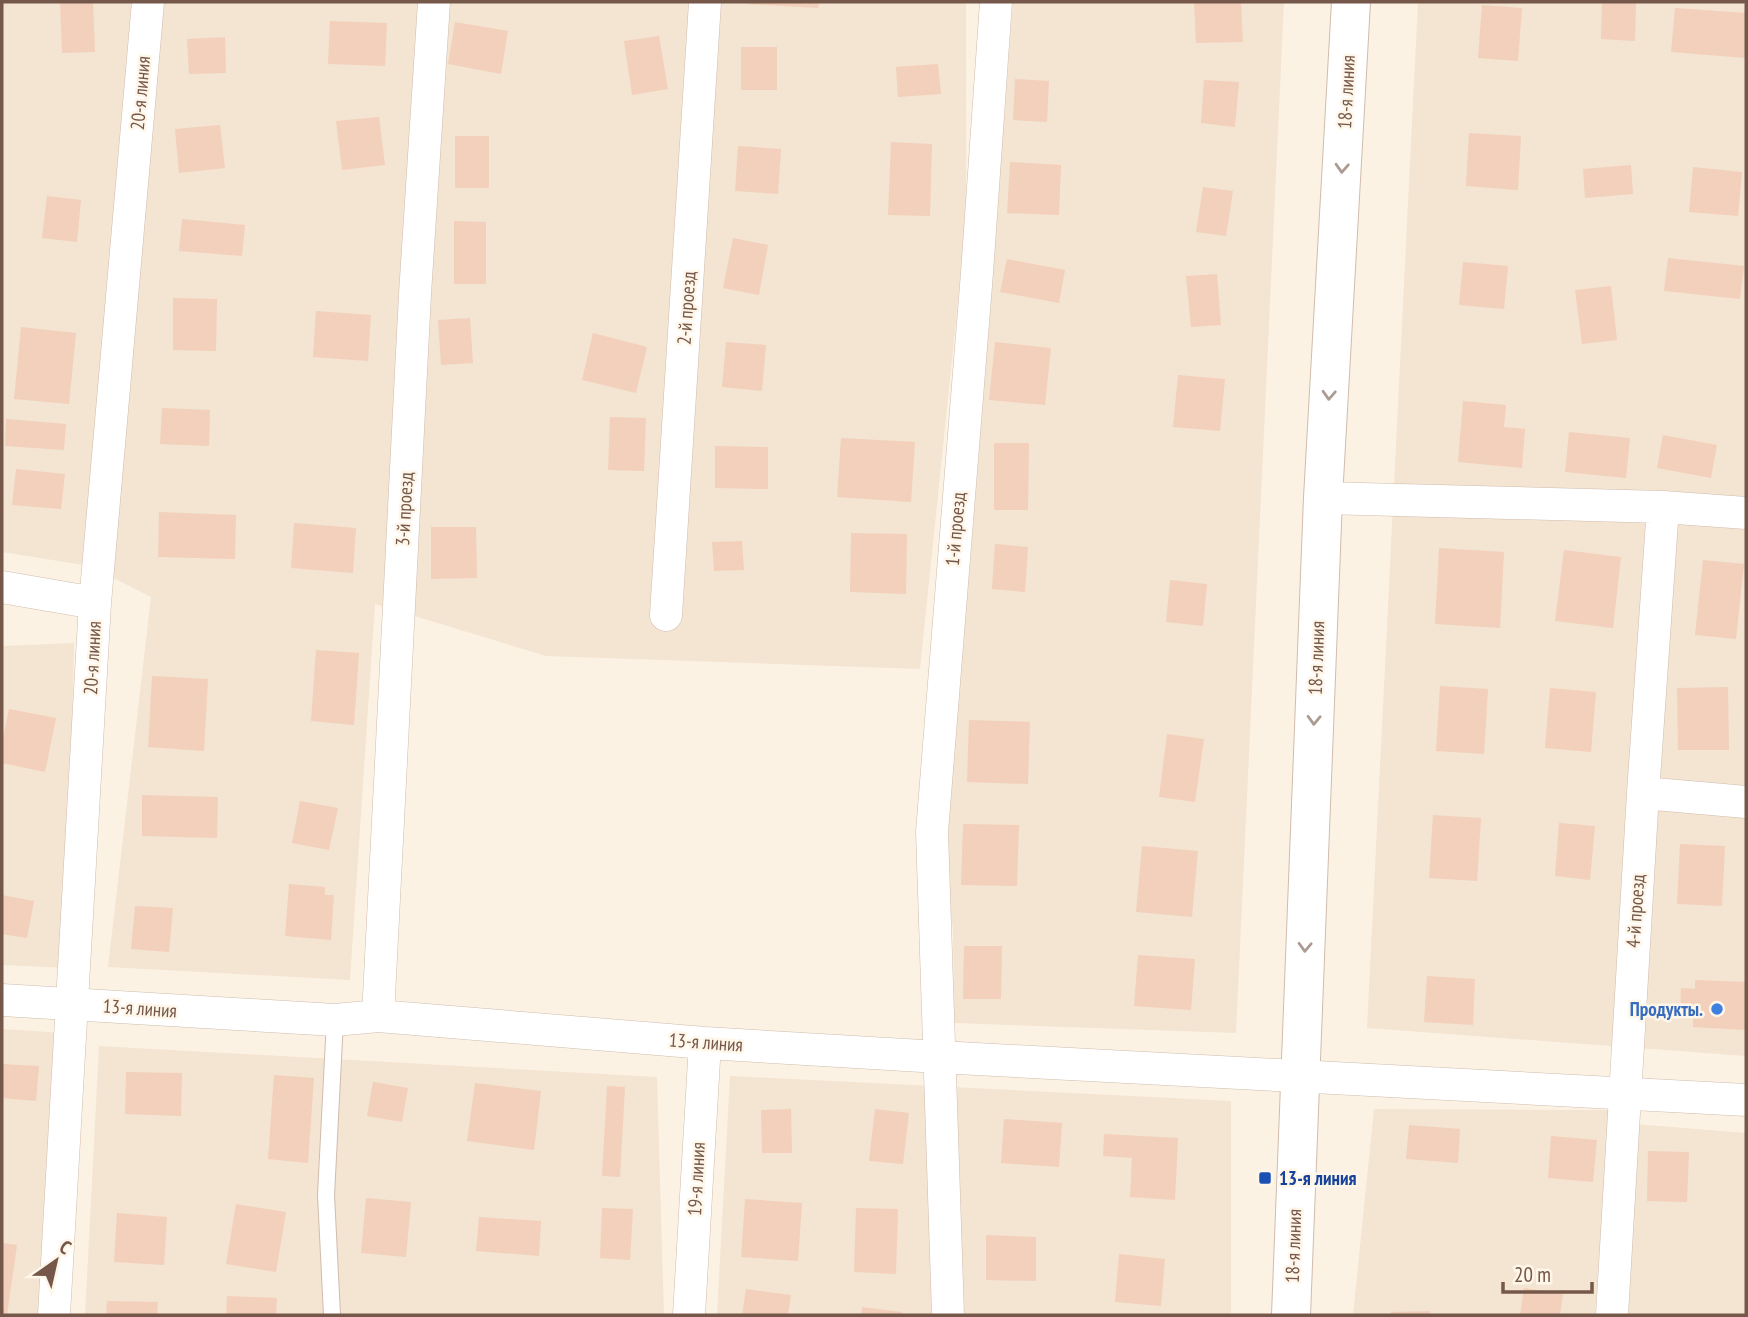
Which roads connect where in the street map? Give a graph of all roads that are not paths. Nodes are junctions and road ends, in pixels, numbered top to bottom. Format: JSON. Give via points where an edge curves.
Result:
{"nodes":[{"id":1,"x":148,"y":2,"type":"edge"},
{"id":2,"x":434,"y":2,"type":"edge"},
{"id":3,"x":705,"y":2,"type":"edge"},
{"id":4,"x":996,"y":2,"type":"edge"},
{"id":5,"x":1351,"y":2,"type":"edge"},
{"id":6,"x":1323,"y":498,"type":"junction"},
{"id":7,"x":1663,"y":508,"type":"junction"},
{"id":8,"x":1746,"y":513,"type":"edge"},
{"id":9,"x":2,"y":587,"type":"edge"},
{"id":10,"x":95,"y":603,"type":"junction"},
{"id":11,"x":666,"y":615,"type":"dead end"},
{"id":12,"x":1643,"y":793,"type":"junction"},
{"id":13,"x":1746,"y":802,"type":"edge"},
{"id":14,"x":2,"y":1000,"type":"edge"},
{"id":15,"x":74,"y":1004,"type":"junction"},
{"id":16,"x":378,"y":1016,"type":"junction"},
{"id":17,"x":335,"y":1020,"type":"junction"},
{"id":18,"x":705,"y":1042,"type":"junction"},
{"id":19,"x":939,"y":1057,"type":"junction"},
{"id":20,"x":1299,"y":1076,"type":"junction"},
{"id":21,"x":1624,"y":1092,"type":"junction"},
{"id":22,"x":1746,"y":1100,"type":"edge"},
{"id":23,"x":54,"y":1315,"type":"edge"},
{"id":24,"x":332,"y":1315,"type":"edge"},
{"id":25,"x":689,"y":1315,"type":"edge"},
{"id":26,"x":948,"y":1315,"type":"edge"},
{"id":27,"x":1291,"y":1315,"type":"edge"},
{"id":28,"x":1612,"y":1315,"type":"edge"}],
"edges":[{"from":1,"to":10,"type":"street","name":"20-я линия"},
{"from":2,"to":16,"type":"street","name":"3-й проезд"},
{"from":3,"to":11,"type":"street","name":"2-й проезд"},
{"from":4,"to":19,"type":"street","name":"1-й проезд","via":[[932,832]]},
{"from":5,"to":6,"type":"street","name":"18-я линия","one_way":true},
{"from":6,"to":7,"type":"street"},
{"from":6,"to":20,"type":"street","name":"18-я линия","one_way":true},
{"from":7,"to":8,"type":"street"},
{"from":7,"to":12,"type":"street","name":"4-й проезд"},
{"from":9,"to":10,"type":"street"},
{"from":10,"to":15,"type":"street","name":"20-я линия"},
{"from":12,"to":13,"type":"street"},
{"from":12,"to":21,"type":"street","name":"4-й проезд"},
{"from":14,"to":15,"type":"street","name":"13-я линия"},
{"from":15,"to":17,"type":"street","name":"13-я линия"},
{"from":15,"to":23,"type":"street","name":"20-я линия"},
{"from":16,"to":17,"type":"street","name":"13-я линия"},
{"from":16,"to":18,"type":"street","name":"13-я линия"},
{"from":17,"to":24,"type":"lane","via":[[326,1195]]},
{"from":18,"to":19,"type":"street","name":"13-я линия"},
{"from":18,"to":25,"type":"street","name":"19-я линия"},
{"from":19,"to":20,"type":"street","name":"13-я линия"},
{"from":19,"to":26,"type":"street","name":"1-й проезд"},
{"from":20,"to":21,"type":"street","name":"13-я линия"},
{"from":20,"to":27,"type":"street","name":"18-я линия"},
{"from":21,"to":22,"type":"street","name":"13-я линия"},
{"from":21,"to":28,"type":"street","name":"4-й проезд"}]}
